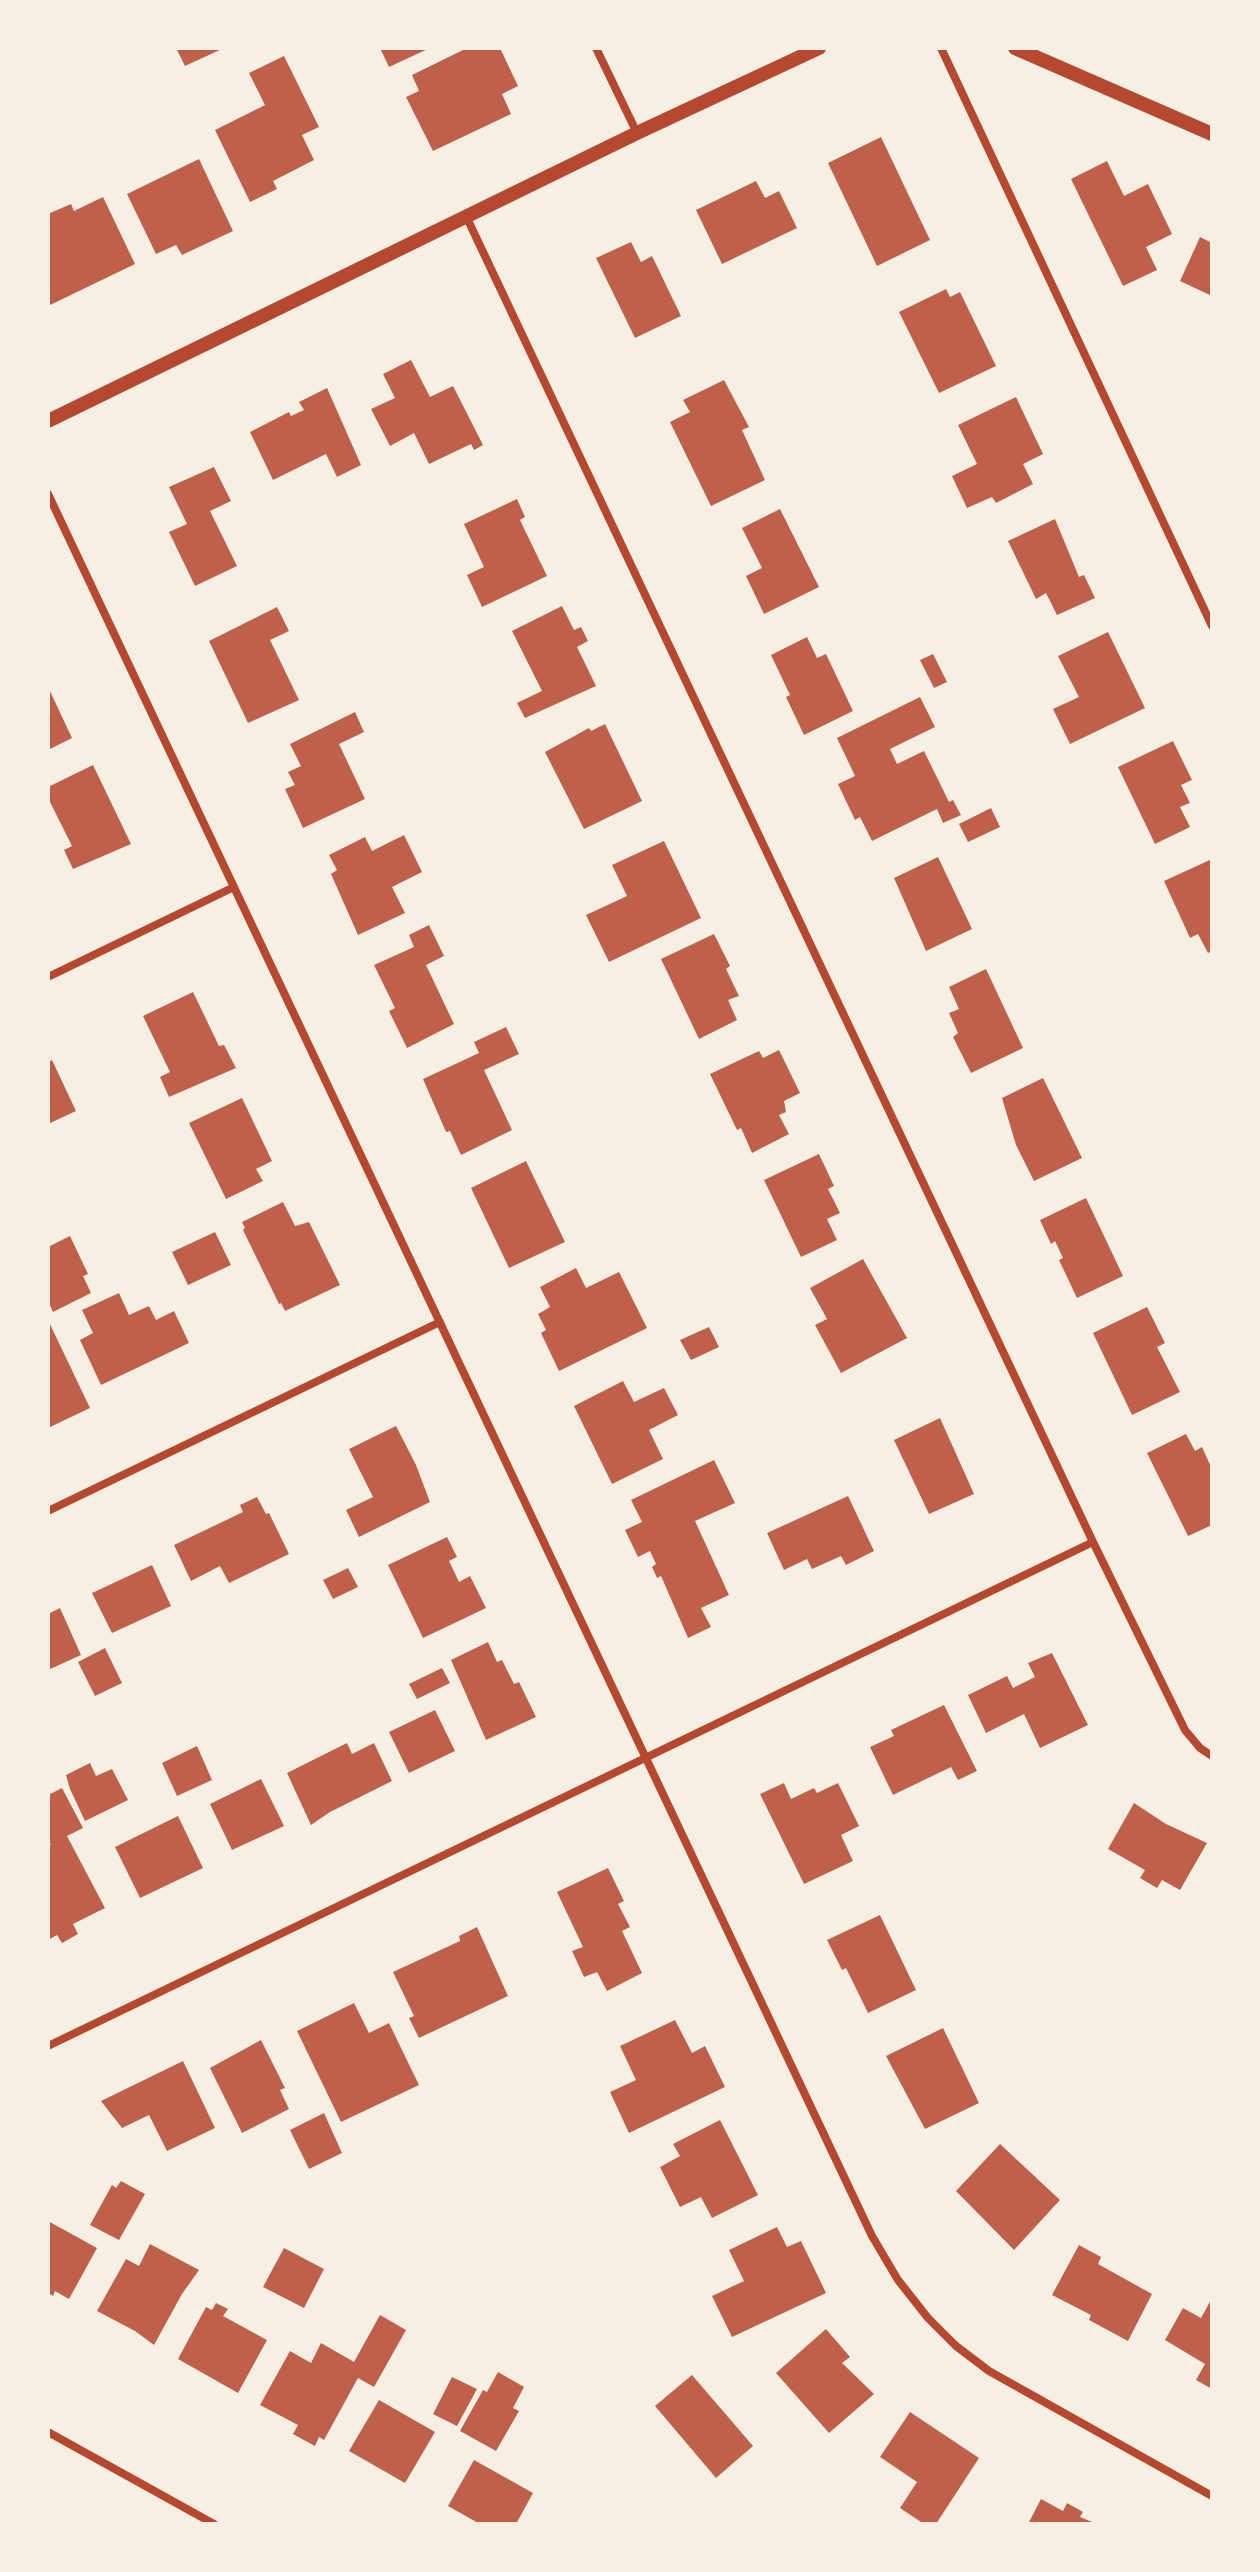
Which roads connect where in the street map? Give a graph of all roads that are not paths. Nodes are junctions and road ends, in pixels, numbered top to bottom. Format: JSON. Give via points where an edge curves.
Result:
{"nodes":[{"id":1,"x":596,"y":48,"type":"edge"},
{"id":2,"x":819,"y":48,"type":"edge"},
{"id":3,"x":941,"y":48,"type":"edge"},
{"id":4,"x":1015,"y":48,"type":"edge"},
{"id":5,"x":637,"y":133,"type":"junction"},
{"id":6,"x":1212,"y":134,"type":"edge"},
{"id":7,"x":466,"y":216,"type":"junction"},
{"id":8,"x":48,"y":421,"type":"edge"},
{"id":9,"x":48,"y":494,"type":"edge"},
{"id":10,"x":1212,"y":626,"type":"edge"},
{"id":11,"x":234,"y":887,"type":"junction"},
{"id":12,"x":48,"y":977,"type":"edge"},
{"id":13,"x":440,"y":1322,"type":"junction"},
{"id":14,"x":48,"y":1511,"type":"edge"},
{"id":15,"x":1093,"y":1542,"type":"junction"},
{"id":16,"x":1212,"y":1756,"type":"edge"},
{"id":17,"x":646,"y":1757,"type":"junction"},
{"id":18,"x":48,"y":2046,"type":"edge"},
{"id":19,"x":48,"y":2432,"type":"edge"},
{"id":20,"x":1212,"y":2496,"type":"edge"},
{"id":21,"x":214,"y":2524,"type":"edge"}],
"edges":[{"from":1,"to":5,"type":"street"},
{"from":2,"to":5,"type":"street"},
{"from":3,"to":10,"type":"street"},
{"from":4,"to":6,"type":"street"},
{"from":5,"to":7,"type":"street"},
{"from":7,"to":8,"type":"street"},
{"from":7,"to":15,"type":"street"},
{"from":9,"to":11,"type":"street"},
{"from":11,"to":12,"type":"street"},
{"from":11,"to":13,"type":"street"},
{"from":13,"to":14,"type":"street"},
{"from":13,"to":17,"type":"street"},
{"from":15,"to":16,"type":"street","via":[[1185,1730]]},
{"from":15,"to":17,"type":"street"},
{"from":17,"to":18,"type":"street"},
{"from":17,"to":20,"type":"street","via":[[872,2236],[898,2280],[956,2346],[989,2371]]},
{"from":19,"to":21,"type":"street"}]}
